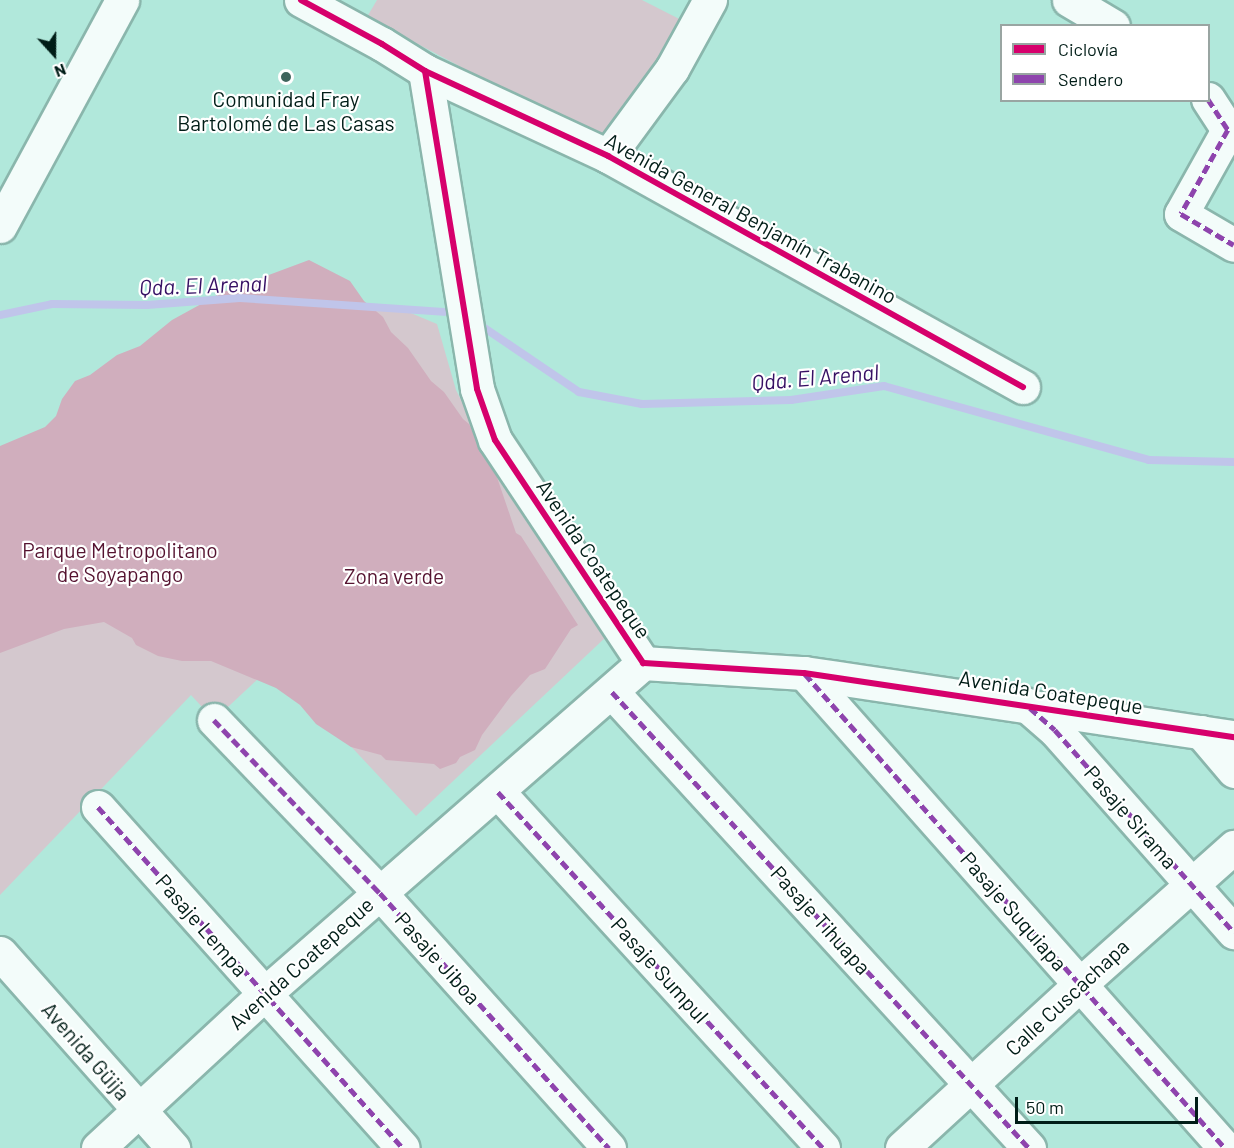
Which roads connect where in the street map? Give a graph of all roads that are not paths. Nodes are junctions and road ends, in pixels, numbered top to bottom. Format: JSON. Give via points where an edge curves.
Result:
{"nodes":[{"id":1,"x":122,"y":0,"type":"edge"},
{"id":2,"x":301,"y":0,"type":"edge"},
{"id":3,"x":1069,"y":0,"type":"edge"},
{"id":4,"x":724,"y":1,"type":"edge"},
{"id":5,"x":1110,"y":24,"type":"edge"},
{"id":6,"x":425,"y":71,"type":"junction"},
{"id":7,"x":1210,"y":101,"type":"edge"},
{"id":8,"x":608,"y":156,"type":"junction"},
{"id":9,"x":0,"y":226,"type":"edge"},
{"id":10,"x":1234,"y":245,"type":"edge"},
{"id":11,"x":1023,"y":387,"type":"dead end"},
{"id":12,"x":643,"y":663,"type":"junction"},
{"id":13,"x":804,"y":673,"type":"junction"},
{"id":14,"x":612,"y":693,"type":"junction"},
{"id":15,"x":1025,"y":704,"type":"junction"},
{"id":16,"x":214,"y":720,"type":"dead end"},
{"id":17,"x":1201,"y":732,"type":"junction"},
{"id":18,"x":1234,"y":737,"type":"edge"},
{"id":19,"x":1234,"y":771,"type":"edge"},
{"id":20,"x":498,"y":792,"type":"junction"},
{"id":21,"x":98,"y":807,"type":"dead end"},
{"id":22,"x":1234,"y":848,"type":"edge"},
{"id":23,"x":1190,"y":885,"type":"junction"},
{"id":24,"x":380,"y":893,"type":"junction"},
{"id":25,"x":1234,"y":932,"type":"edge"},
{"id":26,"x":0,"y":953,"type":"edge"},
{"id":27,"x":1079,"y":985,"type":"junction"},
{"id":28,"x":263,"y":995,"type":"junction"},
{"id":29,"x":971,"y":1085,"type":"junction"},
{"id":30,"x":138,"y":1111,"type":"junction"},
{"id":31,"x":98,"y":1148,"type":"edge"},
{"id":32,"x":173,"y":1148,"type":"edge"},
{"id":33,"x":403,"y":1148,"type":"edge"},
{"id":34,"x":609,"y":1148,"type":"edge"},
{"id":35,"x":822,"y":1148,"type":"edge"},
{"id":36,"x":902,"y":1148,"type":"edge"},
{"id":37,"x":1029,"y":1148,"type":"edge"},
{"id":38,"x":1225,"y":1148,"type":"edge"}],
"edges":[{"from":1,"to":9,"type":"street"},
{"from":2,"to":6,"type":"street","name":"Avenida General Benjamín Trabanino"},
{"from":3,"to":5,"type":"street"},
{"from":4,"to":8,"type":"street"},
{"from":6,"to":8,"type":"street","name":"Avenida General Benjamín Trabanino"},
{"from":6,"to":12,"type":"street","name":"Avenida Coatepeque","via":[[477,389],[491,431]]},
{"from":7,"to":10,"type":"street","via":[[1228,130],[1181,214]]},
{"from":8,"to":11,"type":"street","name":"Avenida General Benjamín Trabanino"},
{"from":12,"to":13,"type":"street","name":"Avenida Coatepeque"},
{"from":12,"to":14,"type":"street","name":"Avenida Coatepeque"},
{"from":13,"to":15,"type":"street","name":"Avenida Coatepeque"},
{"from":13,"to":27,"type":"street","name":"Pasaje Suquiapa"},
{"from":14,"to":20,"type":"street","name":"Avenida Coatepeque"},
{"from":14,"to":29,"type":"street","name":"Pasaje Tihuapa"},
{"from":15,"to":17,"type":"street","name":"Avenida Coatepeque"},
{"from":15,"to":23,"type":"street","name":"Pasaje Sirama","via":[[1055,730]]},
{"from":16,"to":24,"type":"street","name":"Pasaje Jiboa"},
{"from":17,"to":18,"type":"street","name":"Avenida Coatepeque"},
{"from":17,"to":19,"type":"street"},
{"from":20,"to":24,"type":"street","name":"Avenida Coatepeque"},
{"from":20,"to":35,"type":"street","name":"Pasaje Sumpul"},
{"from":21,"to":28,"type":"street","name":"Pasaje Lempa"},
{"from":22,"to":23,"type":"street","name":"Calle Cuscachapa"},
{"from":23,"to":25,"type":"street","name":"Pasaje Sirama"},
{"from":23,"to":27,"type":"street","name":"Calle Cuscachapa"},
{"from":24,"to":28,"type":"street","name":"Avenida Coatepeque"},
{"from":24,"to":34,"type":"street","name":"Pasaje Jiboa"},
{"from":26,"to":30,"type":"street","name":"Avenida Güija"},
{"from":27,"to":29,"type":"street","name":"Calle Cuscachapa"},
{"from":27,"to":38,"type":"street","name":"Pasaje Suquiapa"},
{"from":28,"to":30,"type":"street","name":"Avenida Coatepeque"},
{"from":28,"to":33,"type":"street","name":"Pasaje Lempa"},
{"from":29,"to":36,"type":"street","name":"Calle Cuscachapa"},
{"from":29,"to":37,"type":"street","name":"Pasaje Tihuapa"},
{"from":30,"to":31,"type":"street","name":"Avenida Coatepeque"},
{"from":30,"to":32,"type":"street","name":"Avenida Güija"}]}
